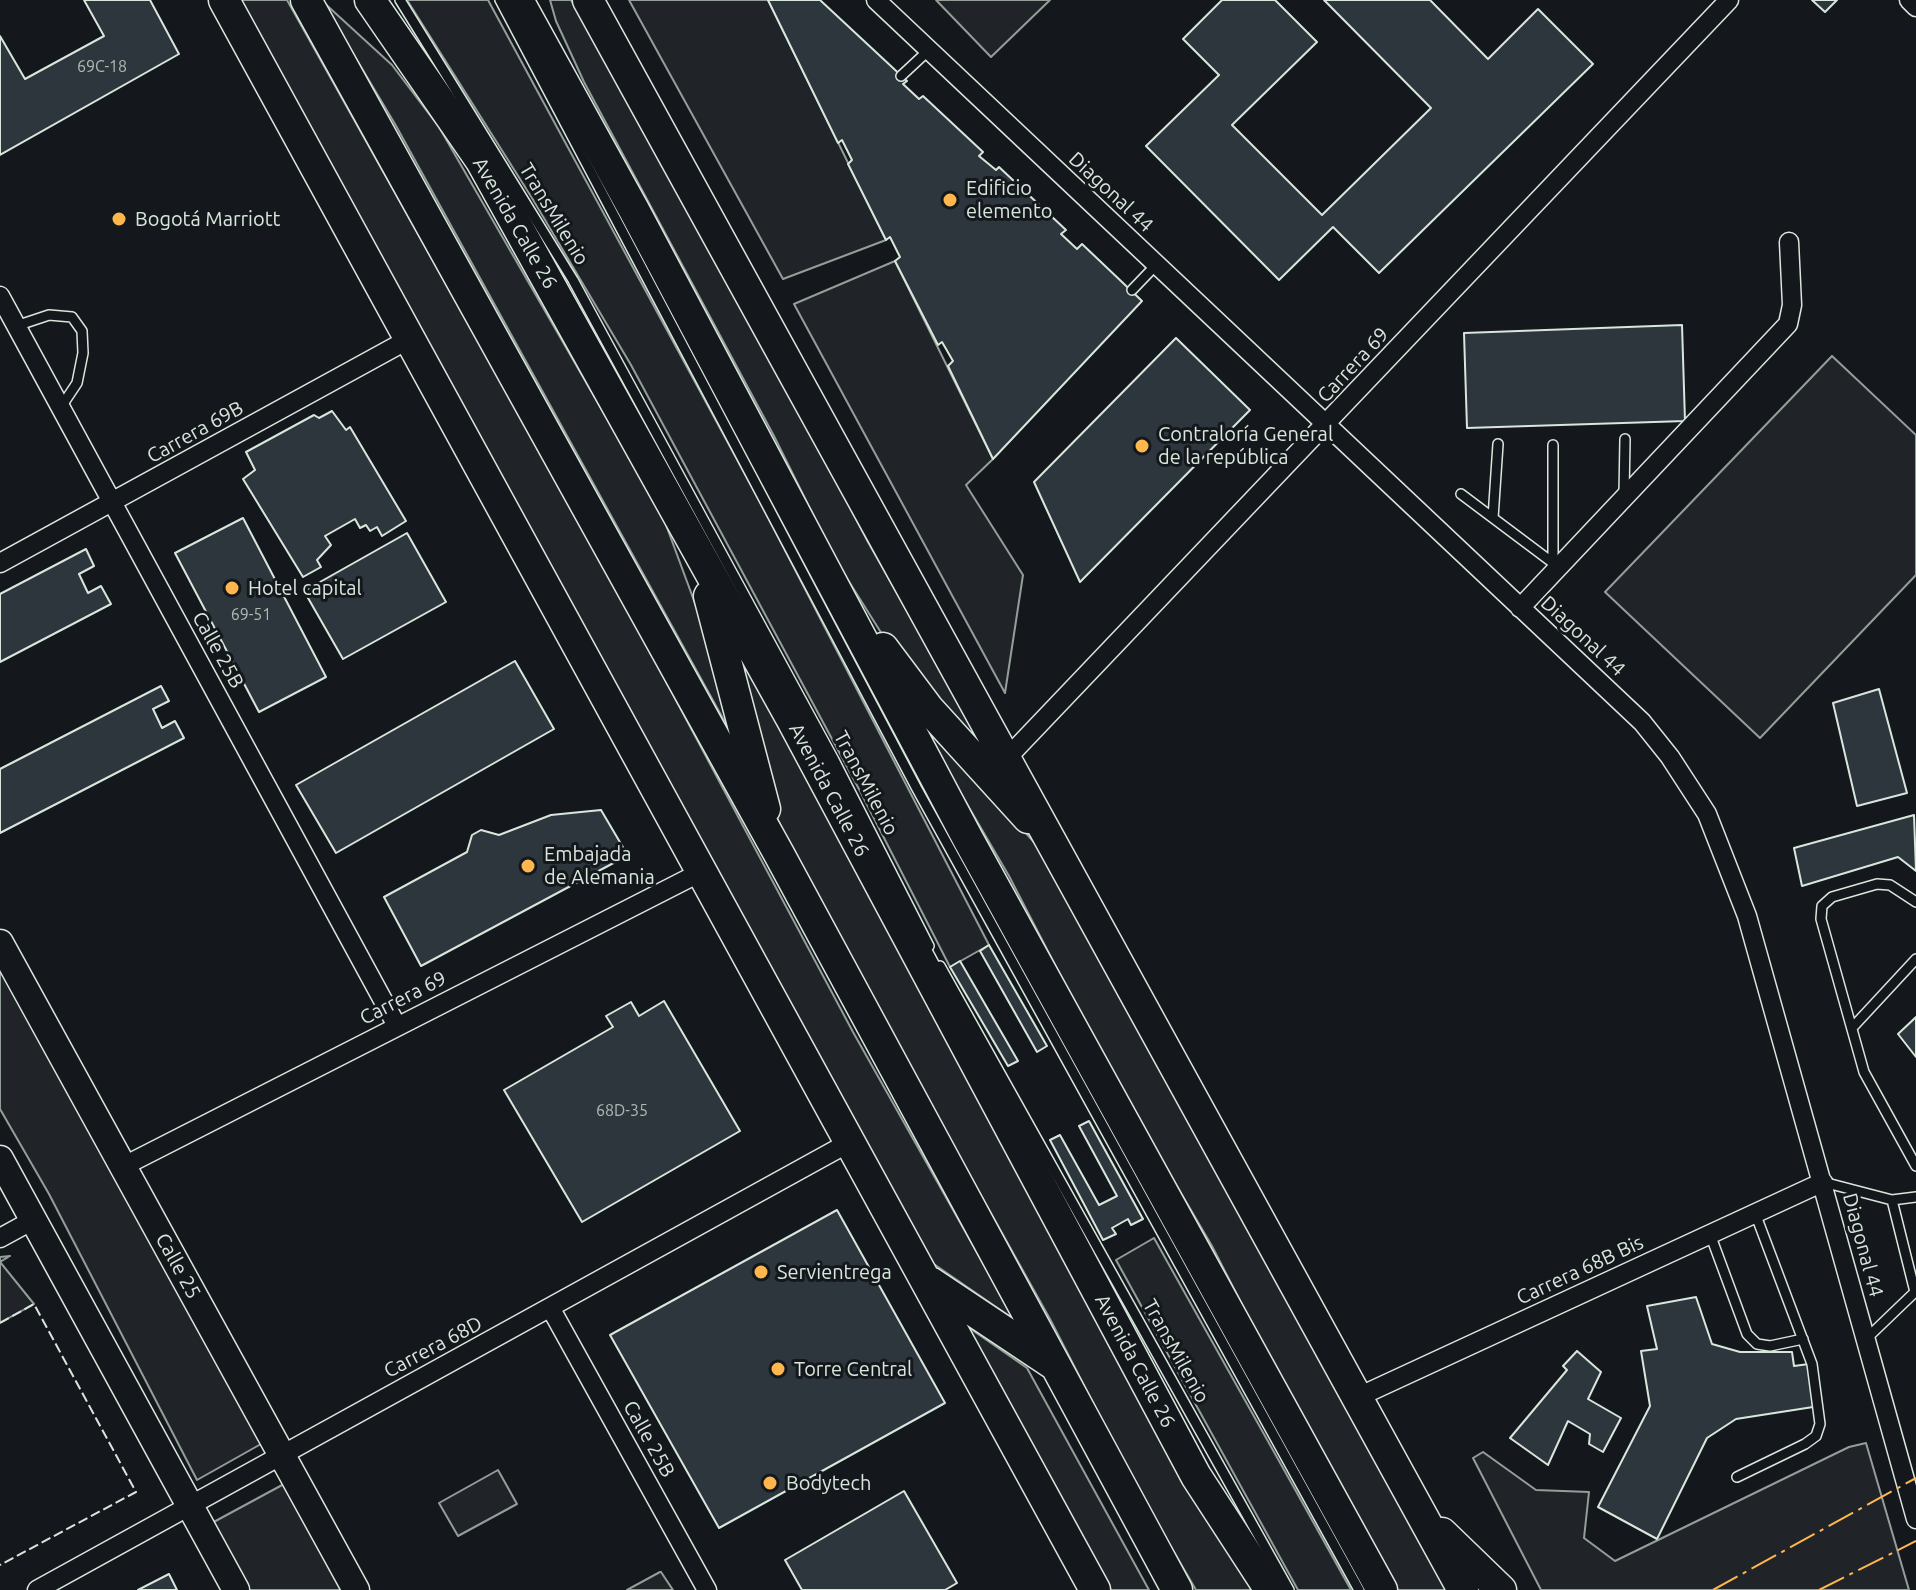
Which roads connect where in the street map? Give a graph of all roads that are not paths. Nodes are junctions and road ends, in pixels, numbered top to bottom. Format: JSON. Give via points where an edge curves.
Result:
{"nodes":[{"id":1,"x":224,"y":0,"type":"edge"},
{"id":2,"x":306,"y":0,"type":"edge"},
{"id":3,"x":346,"y":0,"type":"edge"},
{"id":4,"x":370,"y":0,"type":"edge"},
{"id":5,"x":400,"y":0,"type":"edge"},
{"id":6,"x":500,"y":0,"type":"edge"},
{"id":7,"x":518,"y":0,"type":"edge"},
{"id":8,"x":541,"y":0,"type":"edge"},
{"id":9,"x":588,"y":0,"type":"edge"},
{"id":10,"x":876,"y":0,"type":"edge"},
{"id":11,"x":1729,"y":0,"type":"edge"},
{"id":12,"x":1909,"y":0,"type":"edge"},
{"id":13,"x":1916,"y":7,"type":"edge"},
{"id":14,"x":929,"y":50,"type":"junction"},
{"id":15,"x":901,"y":76,"type":"dead end"},
{"id":16,"x":430,"y":87,"type":"junction"},
{"id":17,"x":593,"y":135,"type":"junction"},
{"id":18,"x":1789,"y":242,"type":"dead end"},
{"id":19,"x":1156,"y":265,"type":"junction"},
{"id":20,"x":1132,"y":290,"type":"dead end"},
{"id":21,"x":0,"y":296,"type":"edge"},
{"id":22,"x":16,"y":326,"type":"junction"},
{"id":23,"x":411,"y":338,"type":"junction"},
{"id":24,"x":61,"y":408,"type":"junction"},
{"id":25,"x":1325,"y":427,"type":"junction"},
{"id":26,"x":1625,"y":439,"type":"dead end"},
{"id":27,"x":1498,"y":444,"type":"dead end"},
{"id":28,"x":1553,"y":445,"type":"dead end"},
{"id":29,"x":1461,"y":494,"type":"dead end"},
{"id":30,"x":1624,"y":498,"type":"junction"},
{"id":31,"x":112,"y":502,"type":"junction"},
{"id":32,"x":674,"y":509,"type":"junction"},
{"id":33,"x":1493,"y":518,"type":"junction"},
{"id":34,"x":816,"y":551,"type":"junction"},
{"id":35,"x":0,"y":563,"type":"edge"},
{"id":36,"x":1553,"y":568,"type":"junction"},
{"id":37,"x":1520,"y":608,"type":"junction"},
{"id":38,"x":1007,"y":758,"type":"junction"},
{"id":39,"x":1059,"y":851,"type":"junction"},
{"id":40,"x":779,"y":854,"type":"junction"},
{"id":41,"x":703,"y":871,"type":"junction"},
{"id":42,"x":1916,"y":902,"type":"edge"},
{"id":43,"x":0,"y":943,"type":"edge"},
{"id":44,"x":1916,"y":959,"type":"edge"},
{"id":45,"x":397,"y":1026,"type":"junction"},
{"id":46,"x":1852,"y":1028,"type":"junction"},
{"id":47,"x":850,"y":1142,"type":"junction"},
{"id":48,"x":0,"y":1159,"type":"edge"},
{"id":49,"x":124,"y":1166,"type":"junction"},
{"id":50,"x":1916,"y":1166,"type":"edge"},
{"id":51,"x":1823,"y":1182,"type":"junction"},
{"id":52,"x":1916,"y":1197,"type":"edge"},
{"id":53,"x":1892,"y":1200,"type":"junction"},
{"id":54,"x":1755,"y":1213,"type":"junction"},
{"id":55,"x":33,"y":1220,"type":"junction"},
{"id":56,"x":1710,"y":1234,"type":"junction"},
{"id":57,"x":0,"y":1238,"type":"edge"},
{"id":58,"x":925,"y":1279,"type":"junction"},
{"id":59,"x":551,"y":1309,"type":"junction"},
{"id":60,"x":1803,"y":1339,"type":"junction"},
{"id":61,"x":1865,"y":1340,"type":"junction"},
{"id":62,"x":1058,"y":1367,"type":"junction"},
{"id":63,"x":1356,"y":1398,"type":"junction"},
{"id":64,"x":280,"y":1454,"type":"junction"},
{"id":65,"x":1737,"y":1477,"type":"dead end"},
{"id":66,"x":189,"y":1505,"type":"junction"},
{"id":67,"x":1420,"y":1513,"type":"junction"},
{"id":68,"x":1916,"y":1519,"type":"edge"},
{"id":69,"x":1144,"y":1531,"type":"junction"},
{"id":70,"x":37,"y":1590,"type":"edge"},
{"id":71,"x":236,"y":1590,"type":"edge"},
{"id":72,"x":356,"y":1590,"type":"edge"},
{"id":73,"x":707,"y":1590,"type":"edge"},
{"id":74,"x":1095,"y":1590,"type":"edge"},
{"id":75,"x":1166,"y":1590,"type":"edge"},
{"id":76,"x":1177,"y":1590,"type":"edge"},
{"id":77,"x":1270,"y":1590,"type":"edge"},
{"id":78,"x":1289,"y":1590,"type":"edge"},
{"id":79,"x":1359,"y":1590,"type":"edge"},
{"id":80,"x":1382,"y":1590,"type":"edge"},
{"id":81,"x":1463,"y":1590,"type":"edge"},
{"id":82,"x":1501,"y":1590,"type":"edge"}],
"edges":[{"from":1,"to":23,"type":"main road"},
{"from":2,"to":40,"type":"main road"},
{"from":3,"to":16,"type":"main road"},
{"from":4,"to":16,"type":"main road","name":"Avenida Calle 26"},
{"from":5,"to":78,"type":"lane","name":"TransMilenio","via":[[573,280],[937,960]]},
{"from":6,"to":79,"type":"lane","via":[[917,789]]},
{"from":7,"to":17,"type":"main road"},
{"from":8,"to":17,"type":"main road"},
{"from":9,"to":38,"type":"main road"},
{"from":10,"to":14,"type":"street","name":"Diagonal 44"},
{"from":11,"to":25,"type":"street","name":"Carrera 69"},
{"from":12,"to":13,"type":"street"},
{"from":14,"to":15,"type":"lane"},
{"from":14,"to":19,"type":"street","name":"Diagonal 44"},
{"from":16,"to":32,"type":"main road","name":"Avenida Calle 26","via":[[481,161]]},
{"from":17,"to":34,"type":"main road"},
{"from":18,"to":30,"type":"street","via":[[1788,324]]},
{"from":19,"to":20,"type":"lane"},
{"from":19,"to":25,"type":"street","name":"Diagonal 44"},
{"from":21,"to":22,"type":"street","name":"Calle 25B"},
{"from":22,"to":24,"type":"street","name":"Calle 25B"},
{"from":22,"to":24,"type":"lane","via":[[49,315],[72,317],[82,331],[77,383]]},
{"from":23,"to":31,"type":"street","name":"Carrera 69B"},
{"from":23,"to":41,"type":"main road"},
{"from":24,"to":31,"type":"street","name":"Calle 25B"},
{"from":25,"to":37,"type":"street","name":"Diagonal 44"},
{"from":25,"to":38,"type":"street","name":"Carrera 69"},
{"from":26,"to":30,"type":"lane"},
{"from":27,"to":33,"type":"lane"},
{"from":28,"to":36,"type":"lane"},
{"from":29,"to":33,"type":"lane"},
{"from":30,"to":36,"type":"street"},
{"from":31,"to":35,"type":"street","name":"Carrera 69B"},
{"from":31,"to":45,"type":"street","name":"Calle 25B"},
{"from":32,"to":40,"type":"main road","via":[[714,609]]},
{"from":32,"to":77,"type":"main road","name":"Avenida Calle 26","via":[[1196,1476]]},
{"from":33,"to":36,"type":"lane"},
{"from":34,"to":39,"type":"main road","via":[[928,708]]},
{"from":34,"to":80,"type":"main road","via":[[968,839]]},
{"from":36,"to":37,"type":"street"},
{"from":37,"to":51,"type":"street","name":"Diagonal 44","via":[[1642,722],[1707,814],[1747,916]]},
{"from":38,"to":39,"type":"main road"},
{"from":39,"to":63,"type":"main road"},
{"from":40,"to":62,"type":"main road"},
{"from":41,"to":45,"type":"street","name":"Carrera 69"},
{"from":41,"to":47,"type":"main road"},
{"from":42,"to":46,"type":"lane","via":[[1890,885],[1877,884],[1832,897],[1822,906],[1821,919]]},
{"from":43,"to":49,"type":"street","name":"Calle 25"},
{"from":44,"to":46,"type":"lane"},
{"from":45,"to":49,"type":"street","name":"Carrera 69"},
{"from":46,"to":50,"type":"lane","via":[[1864,1072]]},
{"from":47,"to":58,"type":"main road"},
{"from":47,"to":59,"type":"street","name":"Carrera 68D"},
{"from":48,"to":55,"type":"street"},
{"from":49,"to":64,"type":"street","name":"Calle 25"},
{"from":51,"to":53,"type":"lane"},
{"from":51,"to":54,"type":"street","name":"Carrera 68B Bis"},
{"from":51,"to":61,"type":"street","name":"Diagonal 44"},
{"from":52,"to":53,"type":"lane"},
{"from":53,"to":61,"type":"lane","via":[[1915,1292]]},
{"from":54,"to":56,"type":"street","name":"Carrera 68B Bis"},
{"from":54,"to":60,"type":"lane"},
{"from":55,"to":57,"type":"street"},
{"from":55,"to":66,"type":"street"},
{"from":56,"to":60,"type":"lane","via":[[1747,1334],[1757,1344],[1770,1346]]},
{"from":56,"to":63,"type":"street","name":"Carrera 68B Bis"},
{"from":58,"to":62,"type":"main road"},
{"from":58,"to":74,"type":"main road"},
{"from":59,"to":64,"type":"street","name":"Carrera 68D"},
{"from":59,"to":73,"type":"street","name":"Calle 25B"},
{"from":60,"to":65,"type":"lane","via":[[1820,1412],[1816,1436]]},
{"from":61,"to":68,"type":"street","name":"Diagonal 44"},
{"from":62,"to":69,"type":"main road"},
{"from":63,"to":67,"type":"main road"},
{"from":64,"to":66,"type":"street","name":"Carrera 68D"},
{"from":64,"to":72,"type":"street","name":"Calle 25"},
{"from":66,"to":70,"type":"street","name":"Carrera 68D"},
{"from":66,"to":71,"type":"street"},
{"from":67,"to":81,"type":"main road"},
{"from":67,"to":82,"type":"main road"},
{"from":69,"to":75,"type":"main road"},
{"from":69,"to":76,"type":"main road"}]}
